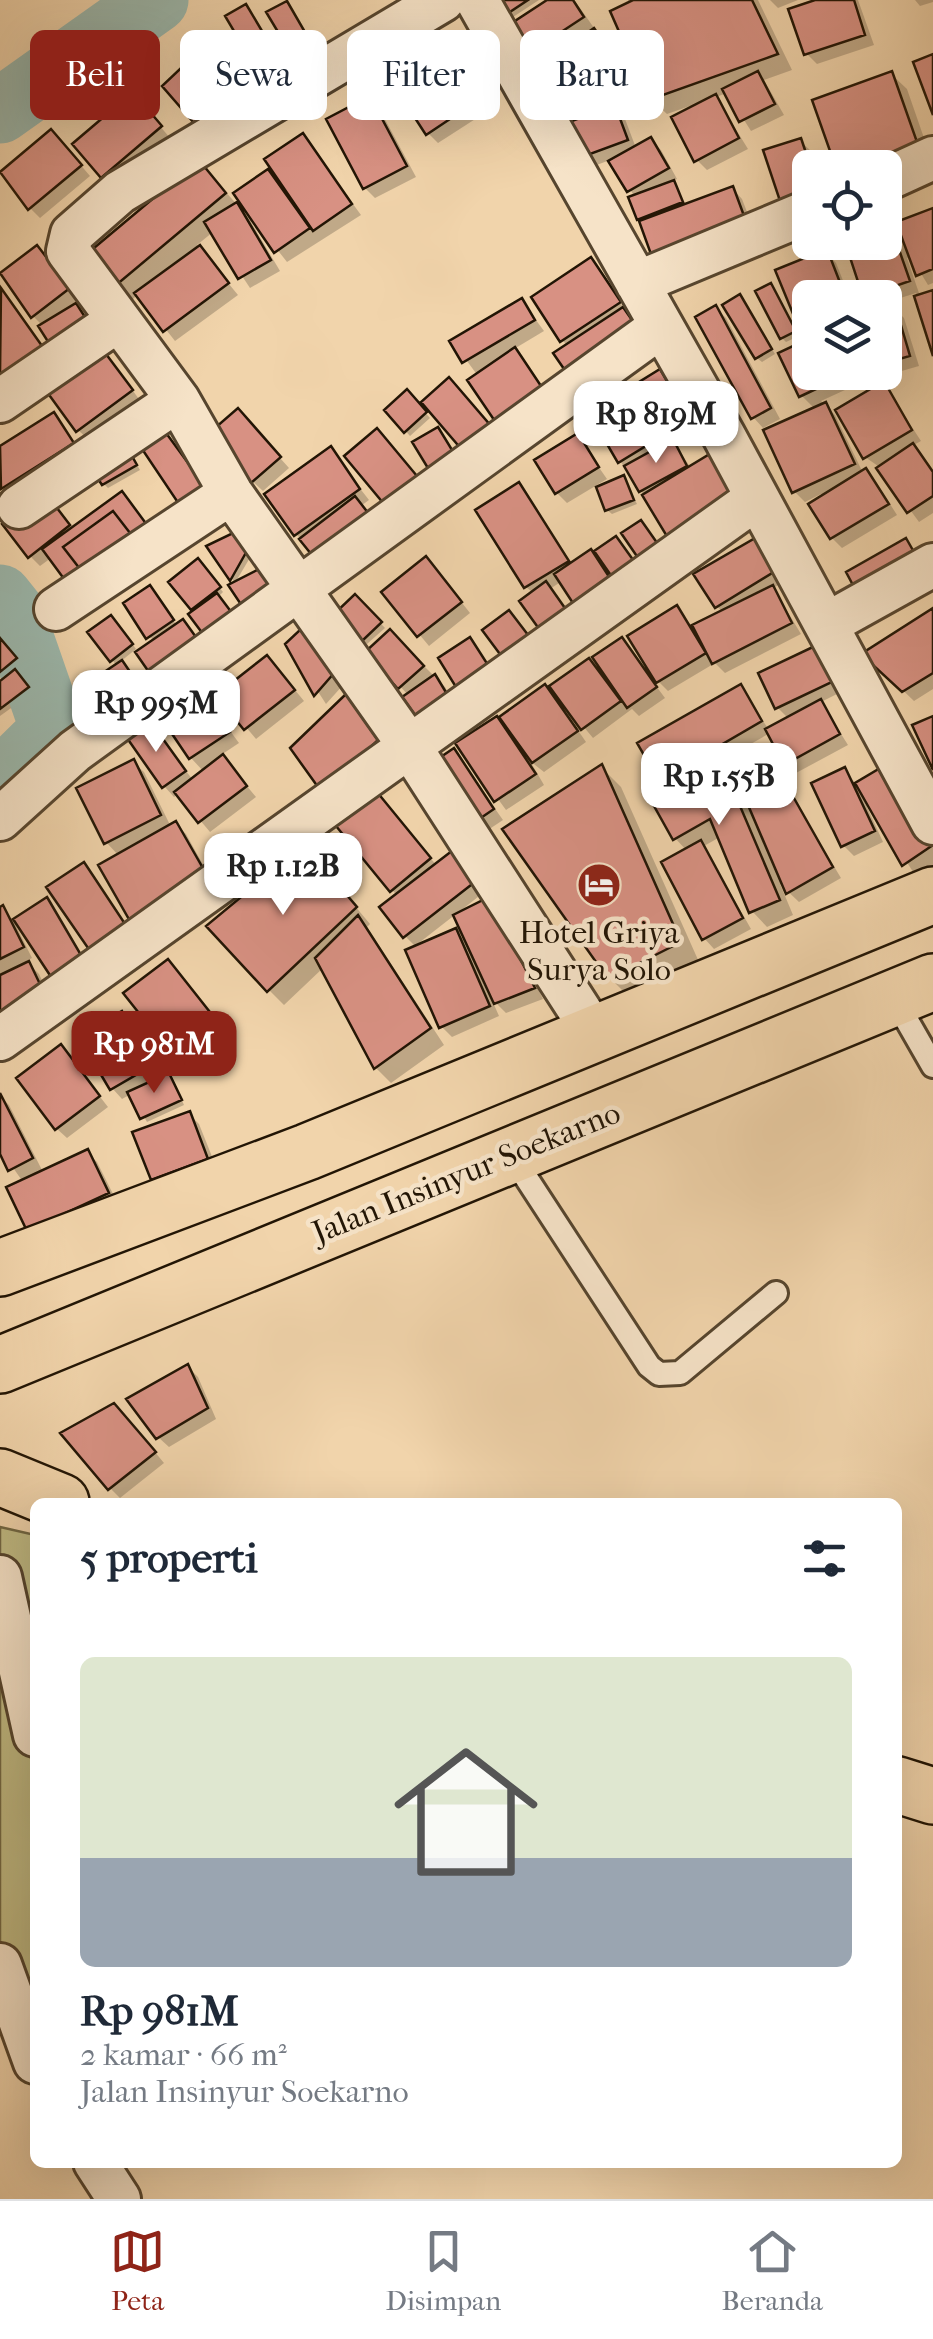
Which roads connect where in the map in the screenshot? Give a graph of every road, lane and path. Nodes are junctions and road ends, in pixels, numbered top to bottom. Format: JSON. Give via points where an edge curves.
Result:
{"nodes":[{"id":1,"x":443,"y":0,"type":"edge"},
{"id":2,"x":478,"y":0,"type":"edge"},
{"id":3,"x":933,"y":158,"type":"edge"},
{"id":4,"x":902,"y":172,"type":"edge"},
{"id":5,"x":792,"y":218,"type":"edge"},
{"id":6,"x":636,"y":283,"type":"junction"},
{"id":7,"x":117,"y":321,"type":"junction"},
{"id":8,"x":660,"y":327,"type":"junction"},
{"id":9,"x":0,"y":400,"type":"edge"},
{"id":10,"x":178,"y":400,"type":"junction"},
{"id":11,"x":231,"y":493,"type":"junction"},
{"id":12,"x":756,"y":498,"type":"junction"},
{"id":13,"x":19,"y":507,"type":"dead end"},
{"id":14,"x":933,"y":565,"type":"edge"},
{"id":15,"x":297,"y":593,"type":"junction"},
{"id":16,"x":56,"y":609,"type":"dead end"},
{"id":17,"x":827,"y":624,"type":"junction"},
{"id":18,"x":408,"y":744,"type":"junction"},
{"id":19,"x":0,"y":819,"type":"edge"},
{"id":20,"x":933,"y":822,"type":"edge"},
{"id":21,"x":933,"y":894,"type":"edge"},
{"id":22,"x":914,"y":990,"type":"edge"},
{"id":23,"x":595,"y":1034,"type":"junction"},
{"id":24,"x":0,"y":1039,"type":"edge"},
{"id":25,"x":933,"y":1066,"type":"edge"},
{"id":26,"x":510,"y":1153,"type":"junction"},
{"id":27,"x":4,"y":1257,"type":"edge"},
{"id":28,"x":776,"y":1292,"type":"dead end"},
{"id":29,"x":0,"y":1364,"type":"edge"},
{"id":30,"x":0,"y":1477,"type":"edge"},
{"id":31,"x":51,"y":1498,"type":"edge"},
{"id":32,"x":0,"y":1577,"type":"edge"},
{"id":33,"x":30,"y":1712,"type":"edge"},
{"id":34,"x":902,"y":1786,"type":"edge"},
{"id":35,"x":933,"y":1796,"type":"edge"},
{"id":36,"x":0,"y":1966,"type":"edge"},
{"id":37,"x":30,"y":2040,"type":"edge"},
{"id":38,"x":99,"y":2168,"type":"edge"},
{"id":39,"x":119,"y":2199,"type":"edge"}],
"edges":[{"from":1,"to":7,"type":"street","via":[[120,192],[72,234],[72,262]]},
{"from":2,"to":6,"type":"street"},
{"from":3,"to":4,"type":"street"},
{"from":5,"to":6,"type":"street"},
{"from":6,"to":8,"type":"street"},
{"from":7,"to":9,"type":"street"},
{"from":7,"to":10,"type":"street"},
{"from":8,"to":12,"type":"street"},
{"from":8,"to":15,"type":"street"},
{"from":10,"to":11,"type":"street"},
{"from":10,"to":13,"type":"street"},
{"from":11,"to":15,"type":"street"},
{"from":11,"to":16,"type":"street"},
{"from":12,"to":17,"type":"street"},
{"from":12,"to":18,"type":"street"},
{"from":14,"to":17,"type":"street"},
{"from":15,"to":18,"type":"street"},
{"from":15,"to":19,"type":"street","via":[[75,751]]},
{"from":17,"to":20,"type":"street"},
{"from":18,"to":23,"type":"street"},
{"from":18,"to":24,"type":"street"},
{"from":21,"to":23,"type":"main road"},
{"from":22,"to":25,"type":"lane"},
{"from":22,"to":26,"type":"main road","name":"Jalan Insinyur Soekarno"},
{"from":23,"to":27,"type":"main road","via":[[307,1152]]},
{"from":26,"to":28,"type":"lane","via":[[659,1374],[680,1373]]},
{"from":26,"to":29,"type":"main road","name":"Jalan Insinyur Soekarno"},
{"from":30,"to":31,"type":"main road"},
{"from":32,"to":33,"type":"street"},
{"from":34,"to":35,"type":"main road"},
{"from":36,"to":37,"type":"street"},
{"from":38,"to":39,"type":"street"}]}
